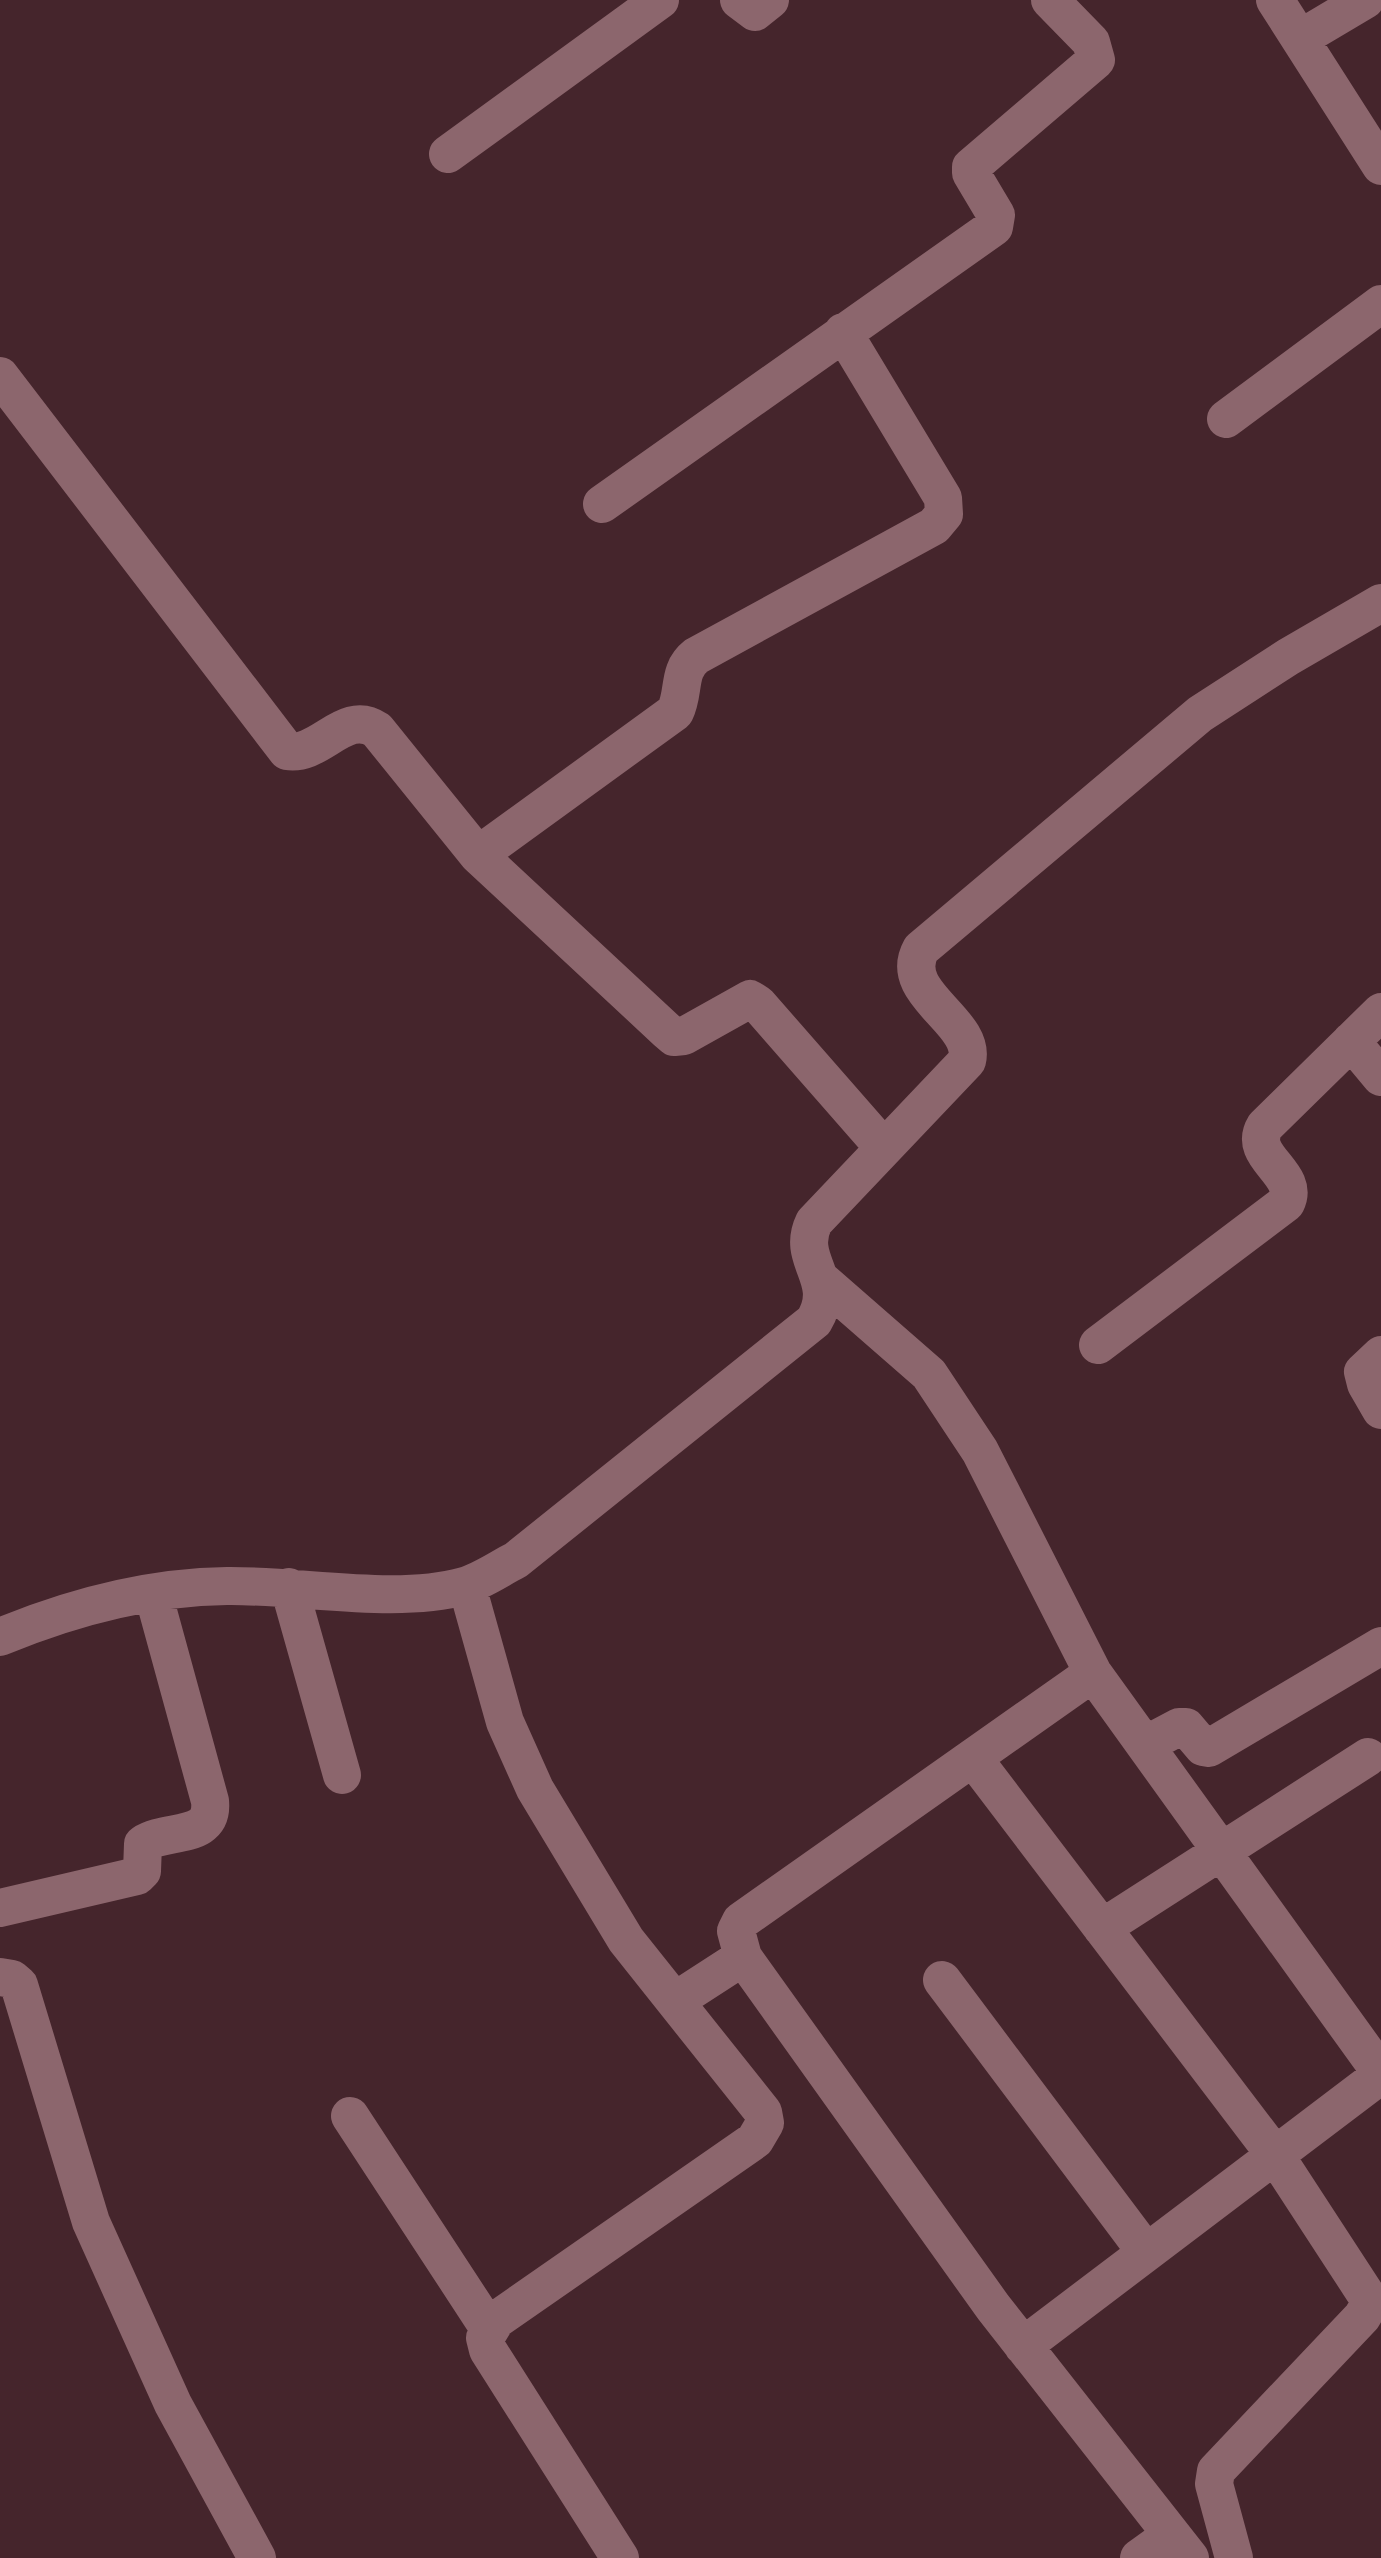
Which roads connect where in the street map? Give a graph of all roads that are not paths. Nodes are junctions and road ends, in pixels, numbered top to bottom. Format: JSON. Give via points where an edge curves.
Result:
{"nodes":[{"id":1,"x":660,"y":0,"type":"edge"},
{"id":2,"x":739,"y":0,"type":"edge"},
{"id":3,"x":770,"y":0,"type":"edge"},
{"id":4,"x":1050,"y":0,"type":"edge"},
{"id":5,"x":1275,"y":0,"type":"edge"},
{"id":6,"x":1365,"y":0,"type":"edge"},
{"id":7,"x":1301,"y":38,"type":"junction"},
{"id":8,"x":1376,"y":148,"type":"edge"},
{"id":9,"x":448,"y":154,"type":"dead end"},
{"id":10,"x":1381,"y":304,"type":"edge"},
{"id":11,"x":843,"y":331,"type":"junction"},
{"id":12,"x":0,"y":376,"type":"edge"},
{"id":13,"x":1226,"y":419,"type":"dead end"},
{"id":14,"x":602,"y":504,"type":"dead end"},
{"id":15,"x":1380,"y":607,"type":"edge"},
{"id":16,"x":478,"y":855,"type":"junction"},
{"id":17,"x":1381,"y":1012,"type":"edge"},
{"id":18,"x":1351,"y":1041,"type":"junction"},
{"id":19,"x":1381,"y":1076,"type":"edge"},
{"id":20,"x":884,"y":1148,"type":"junction"},
{"id":21,"x":819,"y":1278,"type":"junction"},
{"id":22,"x":1098,"y":1345,"type":"dead end"},
{"id":23,"x":1381,"y":1355,"type":"edge"},
{"id":24,"x":1381,"y":1410,"type":"edge"},
{"id":25,"x":467,"y":1586,"type":"junction"},
{"id":26,"x":289,"y":1587,"type":"junction"},
{"id":27,"x":153,"y":1593,"type":"junction"},
{"id":28,"x":1,"y":1635,"type":"edge"},
{"id":29,"x":1381,"y":1646,"type":"edge"},
{"id":30,"x":1094,"y":1673,"type":"junction"},
{"id":31,"x":1145,"y":1745,"type":"junction"},
{"id":32,"x":1368,"y":1757,"type":"dead end"},
{"id":33,"x":973,"y":1758,"type":"junction"},
{"id":34,"x":342,"y":1775,"type":"dead end"},
{"id":35,"x":1219,"y":1850,"type":"junction"},
{"id":36,"x":0,"y":1908,"type":"edge"},
{"id":37,"x":1102,"y":1928,"type":"junction"},
{"id":38,"x":743,"y":1958,"type":"junction"},
{"id":39,"x":0,"y":1977,"type":"edge"},
{"id":40,"x":942,"y":1980,"type":"dead end"},
{"id":41,"x":675,"y":2001,"type":"junction"},
{"id":42,"x":1381,"y":2074,"type":"edge"},
{"id":43,"x":350,"y":2116,"type":"dead end"},
{"id":44,"x":1275,"y":2155,"type":"junction"},
{"id":45,"x":1146,"y":2252,"type":"junction"},
{"id":46,"x":488,"y":2327,"type":"junction"},
{"id":47,"x":1023,"y":2346,"type":"junction"},
{"id":48,"x":1180,"y":2546,"type":"edge"},
{"id":49,"x":257,"y":2558,"type":"edge"},
{"id":50,"x":620,"y":2558,"type":"edge"},
{"id":51,"x":1139,"y":2558,"type":"edge"},
{"id":52,"x":1234,"y":2558,"type":"edge"}],
"edges":[{"from":1,"to":9,"type":"street"},
{"from":2,"to":3,"type":"street","via":[[755,12]]},
{"from":4,"to":11,"type":"street","via":[[1091,42],[1096,60],[971,167],[996,215],[995,227]]},
{"from":5,"to":7,"type":"street"},
{"from":6,"to":7,"type":"street"},
{"from":7,"to":8,"type":"street"},
{"from":10,"to":13,"type":"street"},
{"from":11,"to":14,"type":"street"},
{"from":11,"to":16,"type":"street","via":[[943,498],[944,513],[934,526],[696,656],[682,674],[675,712]]},
{"from":12,"to":16,"type":"street","via":[[287,751],[298,753],[354,723],[368,723]]},
{"from":15,"to":20,"type":"street","via":[[1288,657],[1200,714],[921,949],[914,962],[916,977],[969,1053],[967,1061]]},
{"from":16,"to":20,"type":"street","via":[[674,1037],[684,1036],[743,1000],[758,1004]]},
{"from":17,"to":18,"type":"street"},
{"from":18,"to":19,"type":"street"},
{"from":18,"to":22,"type":"street","via":[[1259,1135],[1259,1144],[1288,1185],[1286,1203]]},
{"from":20,"to":21,"type":"street","via":[[814,1222],[807,1244]]},
{"from":21,"to":25,"type":"street","via":[[824,1293],[814,1321],[516,1560]]},
{"from":21,"to":30,"type":"street","via":[[929,1374],[980,1451]]},
{"from":23,"to":24,"type":"street","via":[[1363,1372]]},
{"from":25,"to":26,"type":"street","via":[[423,1594]]},
{"from":25,"to":41,"type":"street","via":[[505,1722],[535,1789],[626,1940]]},
{"from":26,"to":27,"type":"street","via":[[224,1586]]},
{"from":26,"to":34,"type":"street"},
{"from":27,"to":28,"type":"street","via":[[71,1611]]},
{"from":27,"to":36,"type":"street","via":[[210,1801],[207,1822],[143,1844],[142,1871],[137,1876]]},
{"from":29,"to":31,"type":"street","via":[[1209,1748],[1186,1727]]},
{"from":30,"to":31,"type":"street"},
{"from":30,"to":33,"type":"street"},
{"from":31,"to":35,"type":"street"},
{"from":32,"to":35,"type":"street"},
{"from":33,"to":37,"type":"street"},
{"from":33,"to":38,"type":"street","via":[[741,1921],[736,1931]]},
{"from":35,"to":37,"type":"street"},
{"from":35,"to":42,"type":"street"},
{"from":37,"to":44,"type":"street"},
{"from":38,"to":41,"type":"street"},
{"from":38,"to":47,"type":"street"},
{"from":39,"to":49,"type":"street","via":[[19,1985],[91,2222],[173,2404]]},
{"from":40,"to":45,"type":"street"},
{"from":41,"to":46,"type":"street","via":[[762,2112],[765,2123],[761,2133]]},
{"from":42,"to":44,"type":"street"},
{"from":43,"to":46,"type":"street"},
{"from":44,"to":45,"type":"street"},
{"from":44,"to":52,"type":"street","via":[[1367,2296],[1368,2307],[1216,2471],[1214,2484]]},
{"from":45,"to":47,"type":"street"},
{"from":46,"to":50,"type":"street","via":[[488,2350]]},
{"from":47,"to":48,"type":"street"},
{"from":48,"to":51,"type":"street"}]}
